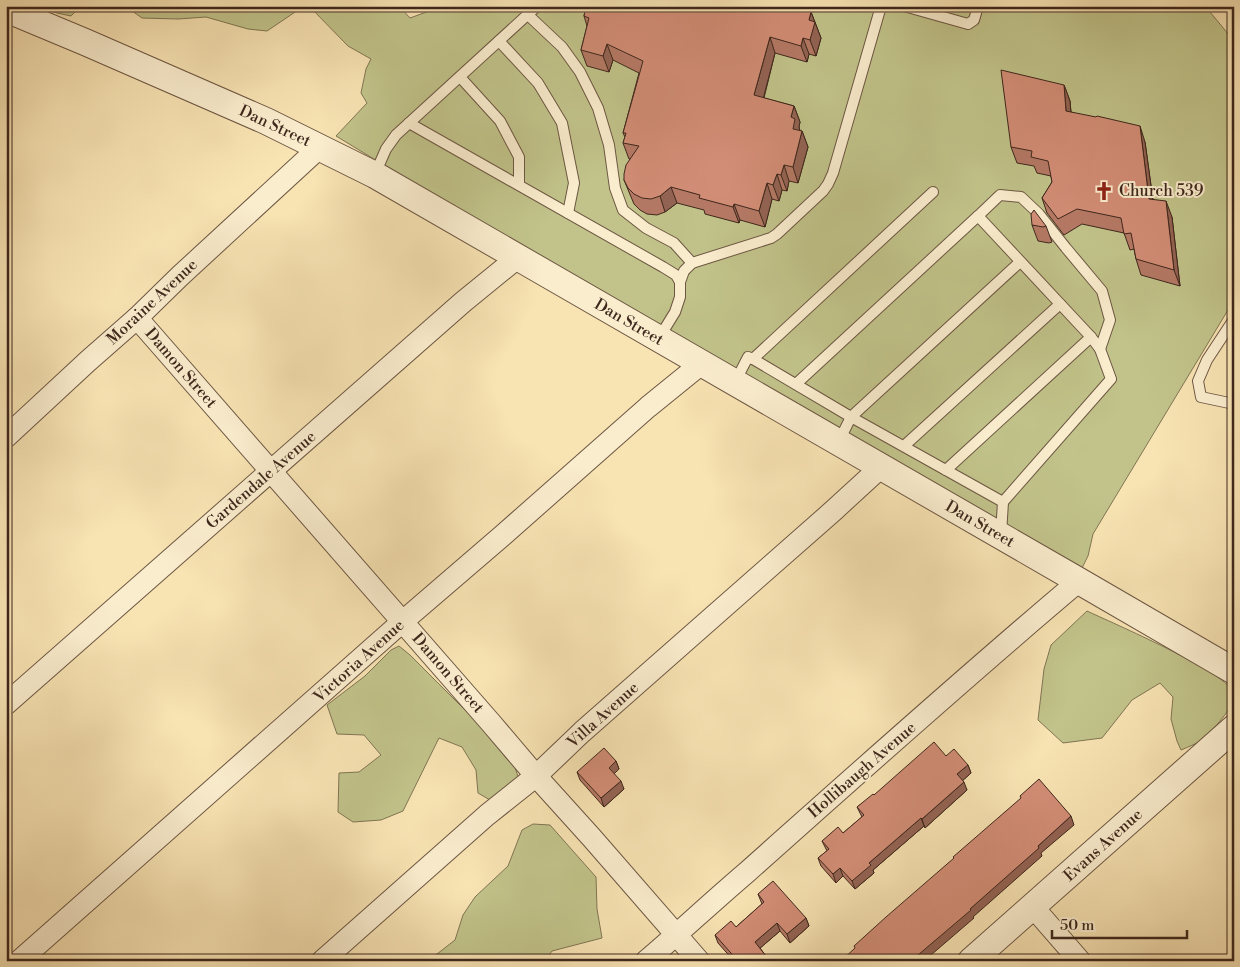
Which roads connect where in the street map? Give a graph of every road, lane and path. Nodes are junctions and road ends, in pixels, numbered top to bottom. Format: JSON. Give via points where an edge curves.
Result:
{"nodes":[{"id":1,"x":537,"y":6,"type":"edge"},
{"id":2,"x":881,"y":6,"type":"edge"},
{"id":3,"x":904,"y":6,"type":"edge"},
{"id":4,"x":978,"y":6,"type":"edge"},
{"id":5,"x":6,"y":9,"type":"edge"},
{"id":6,"x":929,"y":9,"type":"edge"},
{"id":7,"x":528,"y":15,"type":"junction"},
{"id":8,"x":499,"y":41,"type":"junction"},
{"id":9,"x":460,"y":76,"type":"junction"},
{"id":10,"x":409,"y":123,"type":"junction"},
{"id":11,"x":320,"y":147,"type":"junction"},
{"id":12,"x":375,"y":175,"type":"junction"},
{"id":13,"x":519,"y":185,"type":"junction"},
{"id":14,"x":933,"y":192,"type":"dead end"},
{"id":15,"x":568,"y":213,"type":"junction"},
{"id":16,"x":978,"y":216,"type":"junction"},
{"id":17,"x":517,"y":258,"type":"junction"},
{"id":18,"x":1020,"y":262,"type":"junction"},
{"id":19,"x":692,"y":263,"type":"junction"},
{"id":20,"x":680,"y":282,"type":"junction"},
{"id":21,"x":1060,"y":304,"type":"junction"},
{"id":22,"x":138,"y":318,"type":"junction"},
{"id":23,"x":1234,"y":319,"type":"edge"},
{"id":24,"x":1091,"y":337,"type":"junction"},
{"id":25,"x":659,"y":338,"type":"junction"},
{"id":26,"x":1100,"y":349,"type":"junction"},
{"id":27,"x":753,"y":360,"type":"junction"},
{"id":28,"x":702,"y":364,"type":"junction"},
{"id":29,"x":734,"y":382,"type":"junction"},
{"id":30,"x":796,"y":384,"type":"junction"},
{"id":31,"x":1234,"y":404,"type":"edge"},
{"id":32,"x":852,"y":417,"type":"junction"},
{"id":33,"x":6,"y":437,"type":"edge"},
{"id":34,"x":839,"y":442,"type":"junction"},
{"id":35,"x":904,"y":446,"type":"junction"},
{"id":36,"x":882,"y":467,"type":"junction"},
{"id":37,"x":271,"y":470,"type":"junction"},
{"id":38,"x":946,"y":470,"type":"junction"},
{"id":39,"x":1003,"y":502,"type":"junction"},
{"id":40,"x":1000,"y":535,"type":"junction"},
{"id":41,"x":1079,"y":581,"type":"junction"},
{"id":42,"x":402,"y":622,"type":"junction"},
{"id":43,"x":1234,"y":671,"type":"edge"},
{"id":44,"x":6,"y":704,"type":"edge"},
{"id":45,"x":1234,"y":728,"type":"edge"},
{"id":46,"x":536,"y":776,"type":"junction"},
{"id":47,"x":1033,"y":907,"type":"junction"},
{"id":48,"x":676,"y":936,"type":"junction"},
{"id":49,"x":19,"y":961,"type":"edge"},
{"id":50,"x":322,"y":961,"type":"edge"},
{"id":51,"x":646,"y":961,"type":"edge"},
{"id":52,"x":698,"y":961,"type":"edge"},
{"id":53,"x":971,"y":961,"type":"edge"},
{"id":54,"x":1080,"y":961,"type":"edge"}],
"edges":[{"from":1,"to":7,"type":"lane"},
{"from":2,"to":19,"type":"lane","via":[[833,173],[823,191],[771,238]]},
{"from":3,"to":6,"type":"lane"},
{"from":4,"to":6,"type":"lane","via":[[974,20],[968,24]]},
{"from":5,"to":11,"type":"street","name":"Dan Street","via":[[234,106]]},
{"from":7,"to":8,"type":"lane"},
{"from":7,"to":19,"type":"lane","via":[[562,47],[580,72],[598,108],[609,145],[615,188],[623,210],[646,228],[674,243]]},
{"from":8,"to":9,"type":"lane"},
{"from":8,"to":15,"type":"lane","via":[[538,83],[562,123],[574,183]]},
{"from":9,"to":10,"type":"lane"},
{"from":9,"to":13,"type":"lane","via":[[500,121],[519,157]]},
{"from":10,"to":12,"type":"lane","via":[[386,148]]},
{"from":10,"to":13,"type":"lane"},
{"from":11,"to":12,"type":"street","name":"Dan Street"},
{"from":11,"to":22,"type":"street","name":"Moraine Avenue"},
{"from":12,"to":17,"type":"street","name":"Dan Street"},
{"from":13,"to":15,"type":"lane"},
{"from":14,"to":27,"type":"lane"},
{"from":15,"to":20,"type":"lane","via":[[676,275]]},
{"from":16,"to":18,"type":"lane"},
{"from":16,"to":26,"type":"lane","via":[[1000,195],[1021,197],[1039,214],[1102,291],[1110,320]]},
{"from":16,"to":30,"type":"lane"},
{"from":17,"to":25,"type":"street","name":"Dan Street"},
{"from":17,"to":37,"type":"street","name":"Gardendale Avenue"},
{"from":18,"to":21,"type":"lane"},
{"from":18,"to":32,"type":"lane"},
{"from":19,"to":20,"type":"lane"},
{"from":20,"to":25,"type":"lane","via":[[675,312]]},
{"from":21,"to":24,"type":"lane"},
{"from":21,"to":35,"type":"lane"},
{"from":22,"to":33,"type":"street","name":"Moraine Avenue"},
{"from":22,"to":37,"type":"street","name":"Damon Street"},
{"from":23,"to":31,"type":"lane","via":[[1207,360],[1198,381],[1201,397]]},
{"from":24,"to":26,"type":"lane"},
{"from":24,"to":38,"type":"lane"},
{"from":25,"to":28,"type":"street","name":"Dan Street"},
{"from":26,"to":39,"type":"lane","via":[[1111,379]]},
{"from":27,"to":29,"type":"lane","via":[[748,357]]},
{"from":27,"to":30,"type":"lane"},
{"from":28,"to":29,"type":"street","name":"Dan Street"},
{"from":28,"to":42,"type":"street","name":"Victoria Avenue","via":[[648,407]]},
{"from":29,"to":34,"type":"street","name":"Dan Street"},
{"from":30,"to":32,"type":"lane"},
{"from":32,"to":34,"type":"lane"},
{"from":32,"to":35,"type":"lane"},
{"from":34,"to":36,"type":"street","name":"Dan Street"},
{"from":35,"to":38,"type":"lane"},
{"from":36,"to":40,"type":"street","name":"Dan Street"},
{"from":36,"to":46,"type":"street","name":"Villa Avenue"},
{"from":37,"to":42,"type":"street","name":"Damon Street"},
{"from":37,"to":44,"type":"street","name":"Gardendale Avenue"},
{"from":38,"to":39,"type":"lane"},
{"from":39,"to":40,"type":"lane"},
{"from":40,"to":41,"type":"street","name":"Dan Street"},
{"from":41,"to":43,"type":"street","name":"Dan Street"},
{"from":41,"to":48,"type":"street","name":"Hollibaugh Avenue"},
{"from":42,"to":46,"type":"street","name":"Damon Street"},
{"from":42,"to":49,"type":"street","name":"Victoria Avenue"},
{"from":45,"to":47,"type":"street","name":"Evans Avenue"},
{"from":46,"to":48,"type":"street","name":"Damon Street"},
{"from":46,"to":50,"type":"street","name":"Villa Avenue"},
{"from":47,"to":53,"type":"street","name":"Evans Avenue"},
{"from":47,"to":54,"type":"street"},
{"from":48,"to":51,"type":"street","name":"Hollibaugh Avenue"},
{"from":48,"to":52,"type":"street","name":"Damon Street"}]}
